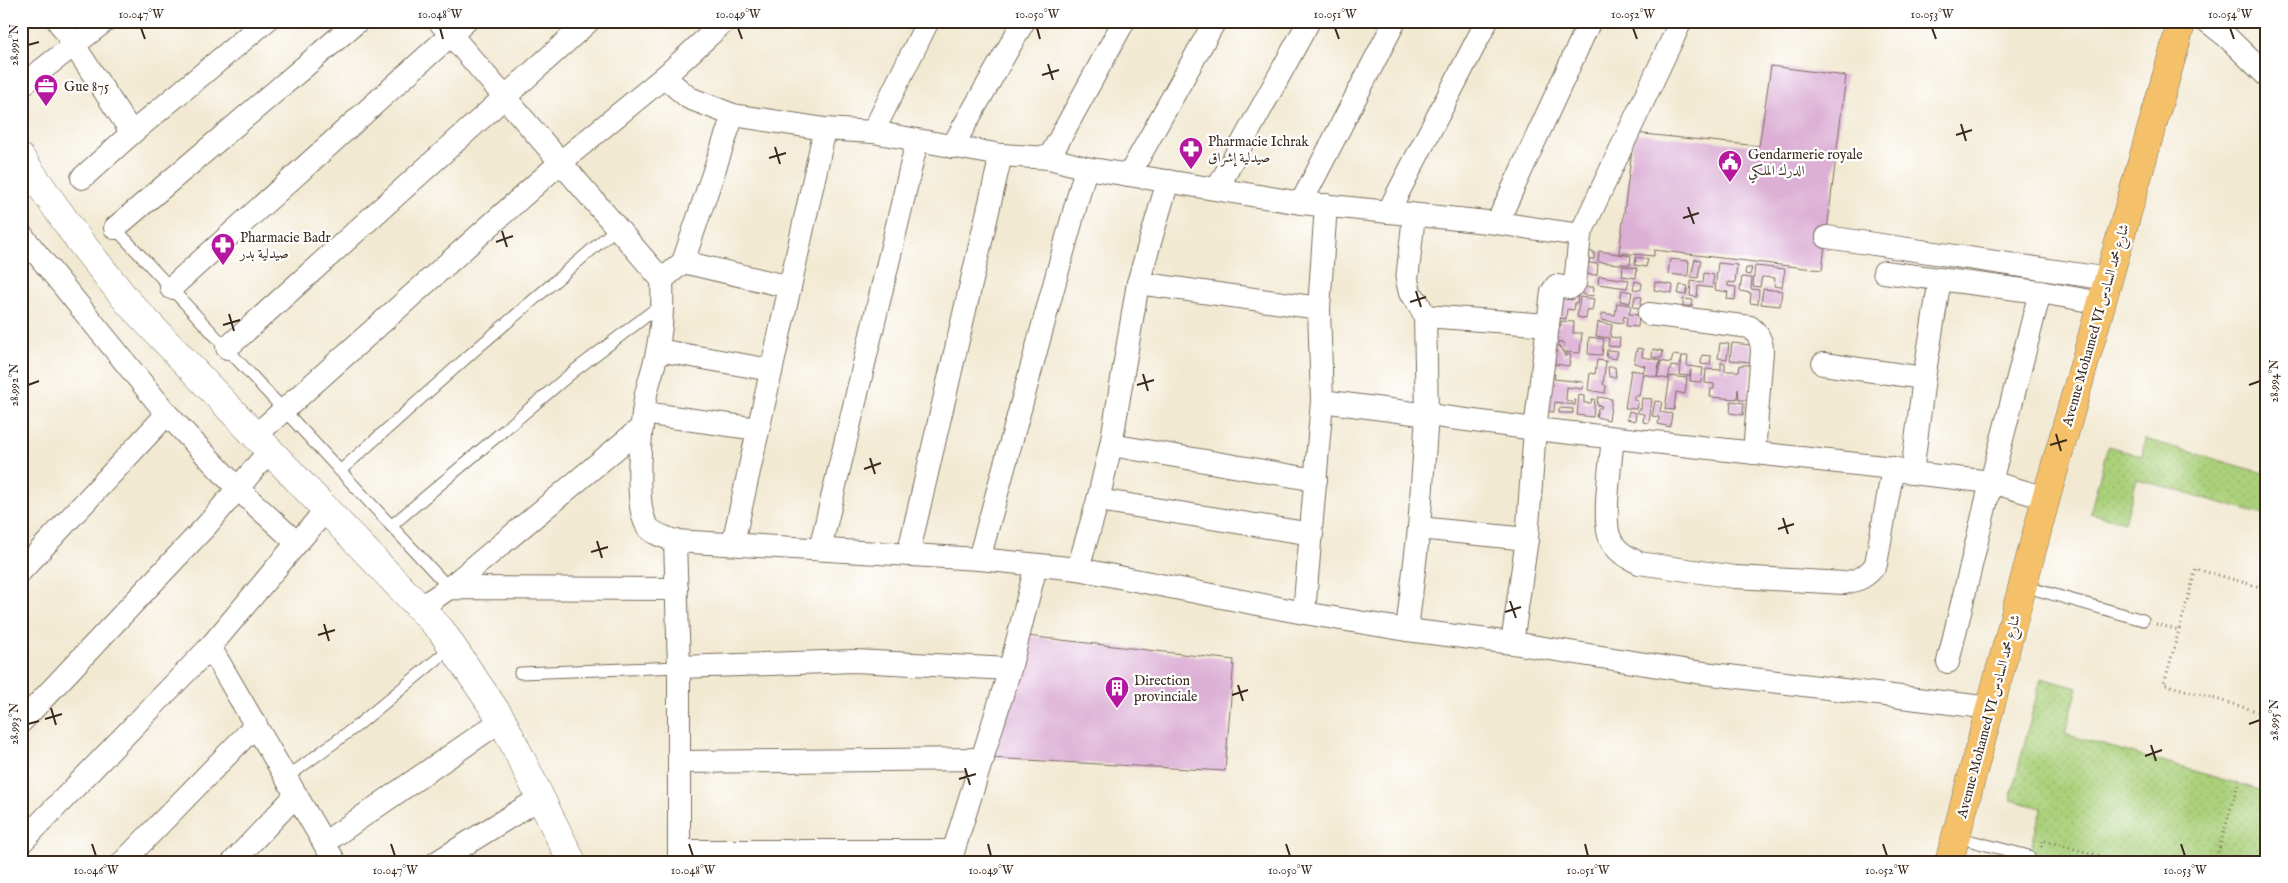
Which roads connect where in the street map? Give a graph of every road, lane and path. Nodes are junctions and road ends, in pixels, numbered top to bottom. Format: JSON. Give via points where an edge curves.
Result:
{"nodes":[{"id":1,"x":58,"y":21,"type":"edge"},
{"id":2,"x":105,"y":21,"type":"edge"},
{"id":3,"x":266,"y":21,"type":"edge"},
{"id":4,"x":358,"y":21,"type":"edge"},
{"id":5,"x":588,"y":21,"type":"edge"},
{"id":6,"x":725,"y":21,"type":"edge"},
{"id":7,"x":928,"y":21,"type":"edge"},
{"id":8,"x":1024,"y":21,"type":"edge"},
{"id":9,"x":1124,"y":21,"type":"edge"},
{"id":10,"x":1215,"y":21,"type":"edge"},
{"id":11,"x":1309,"y":21,"type":"edge"},
{"id":12,"x":1395,"y":21,"type":"edge"},
{"id":13,"x":1487,"y":21,"type":"edge"},
{"id":14,"x":1590,"y":21,"type":"edge"},
{"id":15,"x":1681,"y":21,"type":"edge"},
{"id":16,"x":2182,"y":21,"type":"edge"},
{"id":17,"x":2207,"y":21,"type":"edge"},
{"id":18,"x":452,"y":26,"type":"edge"},
{"id":19,"x":74,"y":47,"type":"junction"},
{"id":20,"x":2267,"y":76,"type":"edge"},
{"id":21,"x":664,"y":77,"type":"junction"},
{"id":22,"x":21,"y":86,"type":"edge"},
{"id":23,"x":505,"y":96,"type":"junction"},
{"id":24,"x":733,"y":115,"type":"junction"},
{"id":25,"x":825,"y":129,"type":"junction"},
{"id":26,"x":873,"y":132,"type":"junction"},
{"id":27,"x":132,"y":133,"type":"junction"},
{"id":28,"x":917,"y":141,"type":"junction"},
{"id":29,"x":952,"y":147,"type":"junction"},
{"id":30,"x":1001,"y":155,"type":"junction"},
{"id":31,"x":21,"y":158,"type":"edge"},
{"id":32,"x":1049,"y":158,"type":"junction"},
{"id":33,"x":562,"y":161,"type":"junction"},
{"id":34,"x":1086,"y":168,"type":"junction"},
{"id":35,"x":1129,"y":175,"type":"junction"},
{"id":36,"x":82,"y":178,"type":"dead end"},
{"id":37,"x":1168,"y":182,"type":"junction"},
{"id":38,"x":1218,"y":189,"type":"junction"},
{"id":39,"x":1302,"y":203,"type":"junction"},
{"id":40,"x":1326,"y":205,"type":"junction"},
{"id":41,"x":1388,"y":212,"type":"junction"},
{"id":42,"x":1414,"y":214,"type":"junction"},
{"id":43,"x":1497,"y":223,"type":"junction"},
{"id":44,"x":618,"y":227,"type":"junction"},
{"id":45,"x":115,"y":228,"type":"joint"},
{"id":46,"x":21,"y":234,"type":"edge"},
{"id":47,"x":1580,"y":234,"type":"junction"},
{"id":48,"x":1826,"y":237,"type":"dead end"},
{"id":49,"x":683,"y":262,"type":"junction"},
{"id":50,"x":1884,"y":272,"type":"dead end"},
{"id":51,"x":1940,"y":279,"type":"junction"},
{"id":52,"x":662,"y":280,"type":"junction"},
{"id":53,"x":1138,"y":283,"type":"junction"},
{"id":54,"x":170,"y":288,"type":"junction"},
{"id":55,"x":790,"y":288,"type":"junction"},
{"id":56,"x":2106,"y":291,"type":"junction"},
{"id":57,"x":2040,"y":292,"type":"junction"},
{"id":58,"x":663,"y":302,"type":"junction"},
{"id":59,"x":1319,"y":308,"type":"junction"},
{"id":60,"x":1649,"y":314,"type":"dead end"},
{"id":61,"x":1425,"y":316,"type":"junction"},
{"id":62,"x":1548,"y":325,"type":"junction"},
{"id":63,"x":227,"y":348,"type":"junction"},
{"id":64,"x":658,"y":350,"type":"junction"},
{"id":65,"x":1823,"y":364,"type":"dead end"},
{"id":66,"x":771,"y":370,"type":"junction"},
{"id":67,"x":1924,"y":378,"type":"junction"},
{"id":68,"x":1322,"y":401,"type":"junction"},
{"id":69,"x":283,"y":410,"type":"junction"},
{"id":70,"x":167,"y":414,"type":"junction"},
{"id":71,"x":1427,"y":415,"type":"junction"},
{"id":72,"x":642,"y":420,"type":"junction"},
{"id":73,"x":758,"y":429,"type":"junction"},
{"id":74,"x":1535,"y":429,"type":"junction"},
{"id":75,"x":1613,"y":438,"type":"junction"},
{"id":76,"x":263,"y":443,"type":"junction"},
{"id":77,"x":1111,"y":445,"type":"junction"},
{"id":78,"x":1754,"y":453,"type":"junction"},
{"id":79,"x":340,"y":471,"type":"junction"},
{"id":80,"x":1902,"y":471,"type":"junction"},
{"id":81,"x":1316,"y":480,"type":"junction"},
{"id":82,"x":1991,"y":482,"type":"junction"},
{"id":83,"x":238,"y":489,"type":"junction"},
{"id":84,"x":2046,"y":498,"type":"junction"},
{"id":85,"x":1098,"y":500,"type":"junction"},
{"id":86,"x":327,"y":509,"type":"junction"},
{"id":87,"x":391,"y":526,"type":"junction"},
{"id":88,"x":1419,"y":528,"type":"junction"},
{"id":89,"x":1312,"y":534,"type":"junction"},
{"id":90,"x":1527,"y":539,"type":"junction"},
{"id":91,"x":675,"y":541,"type":"junction"},
{"id":92,"x":733,"y":543,"type":"junction"},
{"id":93,"x":297,"y":544,"type":"junction"},
{"id":94,"x":820,"y":549,"type":"junction"},
{"id":95,"x":908,"y":555,"type":"junction"},
{"id":96,"x":979,"y":559,"type":"junction"},
{"id":97,"x":1036,"y":566,"type":"junction"},
{"id":98,"x":1078,"y":569,"type":"junction"},
{"id":99,"x":21,"y":571,"type":"edge"},
{"id":100,"x":2023,"y":586,"type":"junction"},
{"id":101,"x":448,"y":588,"type":"junction"},
{"id":102,"x":677,"y":589,"type":"junction"},
{"id":103,"x":2267,"y":589,"type":"edge"},
{"id":104,"x":420,"y":608,"type":"junction"},
{"id":105,"x":1304,"y":613,"type":"junction"},
{"id":106,"x":2143,"y":620,"type":"joint"},
{"id":107,"x":1407,"y":630,"type":"junction"},
{"id":108,"x":2179,"y":630,"type":"junction"},
{"id":109,"x":1512,"y":644,"type":"junction"},
{"id":110,"x":453,"y":646,"type":"junction"},
{"id":111,"x":210,"y":647,"type":"junction"},
{"id":112,"x":1948,"y":662,"type":"dead end"},
{"id":113,"x":679,"y":667,"type":"junction"},
{"id":114,"x":1010,"y":669,"type":"junction"},
{"id":115,"x":520,"y":673,"type":"dead end"},
{"id":116,"x":1991,"y":708,"type":"junction"},
{"id":117,"x":2267,"y":714,"type":"edge"},
{"id":118,"x":502,"y":720,"type":"junction"},
{"id":119,"x":21,"y":722,"type":"edge"},
{"id":120,"x":256,"y":725,"type":"junction"},
{"id":121,"x":983,"y":759,"type":"junction"},
{"id":122,"x":680,"y":762,"type":"junction"},
{"id":123,"x":2238,"y":784,"type":"dead end"},
{"id":124,"x":291,"y":786,"type":"junction"},
{"id":125,"x":540,"y":798,"type":"junction"},
{"id":126,"x":21,"y":843,"type":"edge"},
{"id":127,"x":1952,"y":849,"type":"edge"},
{"id":128,"x":2040,"y":849,"type":"dead end"},
{"id":129,"x":330,"y":852,"type":"edge"},
{"id":130,"x":679,"y":856,"type":"edge"},
{"id":131,"x":951,"y":856,"type":"edge"},
{"id":132,"x":2028,"y":856,"type":"dead end"},
{"id":133,"x":123,"y":862,"type":"edge"},
{"id":134,"x":233,"y":862,"type":"edge"},
{"id":135,"x":437,"y":862,"type":"edge"},
{"id":136,"x":572,"y":862,"type":"edge"},
{"id":137,"x":2122,"y":862,"type":"edge"},
{"id":138,"x":2215,"y":862,"type":"edge"}],
"edges":[{"from":1,"to":19,"type":"street"},
{"from":2,"to":19,"type":"street"},
{"from":3,"to":27,"type":"street"},
{"from":4,"to":45,"type":"street"},
{"from":5,"to":23,"type":"street"},
{"from":6,"to":21,"type":"street"},
{"from":7,"to":26,"type":"street"},
{"from":8,"to":29,"type":"street"},
{"from":9,"to":32,"type":"street"},
{"from":10,"to":35,"type":"street"},
{"from":11,"to":38,"type":"street"},
{"from":12,"to":39,"type":"street"},
{"from":13,"to":41,"type":"street"},
{"from":14,"to":43,"type":"street"},
{"from":15,"to":47,"type":"street"},
{"from":16,"to":56,"type":"main road","name":"Avenue Mohamed VI شارع محمد السادس"},
{"from":17,"to":20,"type":"street"},
{"from":18,"to":23,"type":"street"},
{"from":18,"to":54,"type":"street"},
{"from":19,"to":22,"type":"street"},
{"from":19,"to":27,"type":"street"},
{"from":21,"to":24,"type":"street","via":[[689,98]]},
{"from":21,"to":33,"type":"street"},
{"from":23,"to":33,"type":"street"},
{"from":23,"to":63,"type":"street"},
{"from":24,"to":25,"type":"street"},
{"from":24,"to":49,"type":"street"},
{"from":25,"to":26,"type":"street"},
{"from":25,"to":55,"type":"street"},
{"from":26,"to":28,"type":"street"},
{"from":27,"to":36,"type":"street"},
{"from":28,"to":29,"type":"street"},
{"from":28,"to":94,"type":"street"},
{"from":29,"to":30,"type":"street"},
{"from":30,"to":32,"type":"street"},
{"from":30,"to":95,"type":"street"},
{"from":31,"to":76,"type":"street","via":[[78,239],[128,302]]},
{"from":32,"to":34,"type":"street"},
{"from":33,"to":44,"type":"street"},
{"from":33,"to":69,"type":"street"},
{"from":34,"to":35,"type":"street"},
{"from":34,"to":96,"type":"street"},
{"from":35,"to":37,"type":"street"},
{"from":37,"to":38,"type":"street"},
{"from":37,"to":53,"type":"street"},
{"from":38,"to":39,"type":"street"},
{"from":39,"to":40,"type":"street"},
{"from":40,"to":41,"type":"street"},
{"from":40,"to":59,"type":"street"},
{"from":41,"to":42,"type":"street"},
{"from":42,"to":43,"type":"street"},
{"from":42,"to":61,"type":"street","via":[[1407,280],[1410,294]]},
{"from":43,"to":47,"type":"street"},
{"from":44,"to":52,"type":"street"},
{"from":44,"to":79,"type":"lane"},
{"from":45,"to":54,"type":"lane"},
{"from":46,"to":70,"type":"street"},
{"from":47,"to":62,"type":"street","via":[[1575,283],[1570,288],[1554,287]]},
{"from":48,"to":56,"type":"street"},
{"from":49,"to":52,"type":"street"},
{"from":49,"to":55,"type":"street"},
{"from":50,"to":51,"type":"street"},
{"from":51,"to":57,"type":"street"},
{"from":51,"to":67,"type":"street"},
{"from":52,"to":58,"type":"street"},
{"from":53,"to":59,"type":"street"},
{"from":53,"to":77,"type":"street"},
{"from":54,"to":63,"type":"lane"},
{"from":55,"to":66,"type":"street"},
{"from":56,"to":57,"type":"street"},
{"from":56,"to":84,"type":"main road","name":"Avenue Mohamed VI شارع محمد السادس"},
{"from":57,"to":82,"type":"street"},
{"from":58,"to":64,"type":"street"},
{"from":58,"to":87,"type":"lane","via":[[574,371]]},
{"from":59,"to":68,"type":"street"},
{"from":60,"to":78,"type":"street","via":[[1750,327],[1755,331],[1762,351]]},
{"from":61,"to":62,"type":"street"},
{"from":61,"to":71,"type":"street"},
{"from":62,"to":74,"type":"street"},
{"from":63,"to":69,"type":"lane"},
{"from":64,"to":66,"type":"street"},
{"from":64,"to":72,"type":"street"},
{"from":65,"to":67,"type":"street"},
{"from":66,"to":73,"type":"street"},
{"from":67,"to":80,"type":"street"},
{"from":68,"to":71,"type":"street"},
{"from":68,"to":81,"type":"street"},
{"from":69,"to":76,"type":"street"},
{"from":69,"to":79,"type":"lane"},
{"from":70,"to":83,"type":"street"},
{"from":70,"to":99,"type":"street"},
{"from":71,"to":74,"type":"street"},
{"from":71,"to":88,"type":"street"},
{"from":72,"to":73,"type":"street"},
{"from":72,"to":91,"type":"street","via":[[640,495],[644,518],[653,531]]},
{"from":72,"to":101,"type":"street"},
{"from":73,"to":92,"type":"street"},
{"from":74,"to":75,"type":"street"},
{"from":74,"to":90,"type":"street"},
{"from":75,"to":78,"type":"street"},
{"from":75,"to":80,"type":"street","via":[[1607,520],[1609,537],[1616,548],[1639,562],[1735,578],[1844,583],[1860,580],[1876,564]]},
{"from":76,"to":83,"type":"street"},
{"from":76,"to":86,"type":"street"},
{"from":77,"to":81,"type":"street"},
{"from":77,"to":85,"type":"street"},
{"from":78,"to":80,"type":"street"},
{"from":79,"to":87,"type":"lane"},
{"from":80,"to":82,"type":"street"},
{"from":81,"to":89,"type":"street"},
{"from":82,"to":84,"type":"street"},
{"from":82,"to":112,"type":"street"},
{"from":83,"to":93,"type":"street"},
{"from":83,"to":119,"type":"street"},
{"from":84,"to":100,"type":"main road","name":"Avenue Mohamed VI شارع محمد السادس"},
{"from":85,"to":89,"type":"street"},
{"from":85,"to":98,"type":"street"},
{"from":86,"to":93,"type":"street"},
{"from":86,"to":104,"type":"street"},
{"from":87,"to":101,"type":"lane"},
{"from":88,"to":90,"type":"street"},
{"from":88,"to":107,"type":"street"},
{"from":89,"to":105,"type":"street"},
{"from":90,"to":109,"type":"street"},
{"from":91,"to":92,"type":"street"},
{"from":91,"to":102,"type":"street"},
{"from":92,"to":94,"type":"street"},
{"from":93,"to":111,"type":"street"},
{"from":94,"to":95,"type":"street"},
{"from":95,"to":96,"type":"street"},
{"from":96,"to":97,"type":"street"},
{"from":97,"to":98,"type":"street"},
{"from":97,"to":114,"type":"street"},
{"from":98,"to":105,"type":"street"},
{"from":100,"to":106,"type":"lane"},
{"from":100,"to":116,"type":"main road","name":"Avenue Mohamed VI شارع محمد السادس"},
{"from":101,"to":102,"type":"street"},
{"from":101,"to":104,"type":"street"},
{"from":102,"to":113,"type":"street"},
{"from":103,"to":108,"type":"path","via":[[2196,569]]},
{"from":104,"to":110,"type":"street"},
{"from":105,"to":107,"type":"street"},
{"from":106,"to":108,"type":"path"},
{"from":107,"to":109,"type":"street"},
{"from":108,"to":117,"type":"path","via":[[2164,684]]},
{"from":109,"to":116,"type":"street","via":[[1696,672]]},
{"from":110,"to":118,"type":"street"},
{"from":110,"to":124,"type":"lane"},
{"from":111,"to":120,"type":"street"},
{"from":111,"to":126,"type":"street"},
{"from":113,"to":114,"type":"street","via":[[855,661]]},
{"from":113,"to":115,"type":"lane"},
{"from":113,"to":122,"type":"street"},
{"from":114,"to":121,"type":"street"},
{"from":116,"to":127,"type":"main road","name":"Avenue Mohamed VI شارع محمد السادس"},
{"from":118,"to":125,"type":"street"},
{"from":118,"to":129,"type":"street"},
{"from":120,"to":124,"type":"street"},
{"from":120,"to":133,"type":"street"},
{"from":121,"to":122,"type":"street"},
{"from":121,"to":131,"type":"street"},
{"from":122,"to":130,"type":"street"},
{"from":123,"to":138,"type":"path"},
{"from":124,"to":129,"type":"street"},
{"from":124,"to":134,"type":"street"},
{"from":125,"to":135,"type":"street"},
{"from":125,"to":136,"type":"street"},
{"from":127,"to":132,"type":"lane"},
{"from":128,"to":137,"type":"path","via":[[2042,840]]},
{"from":130,"to":131,"type":"street"}]}
